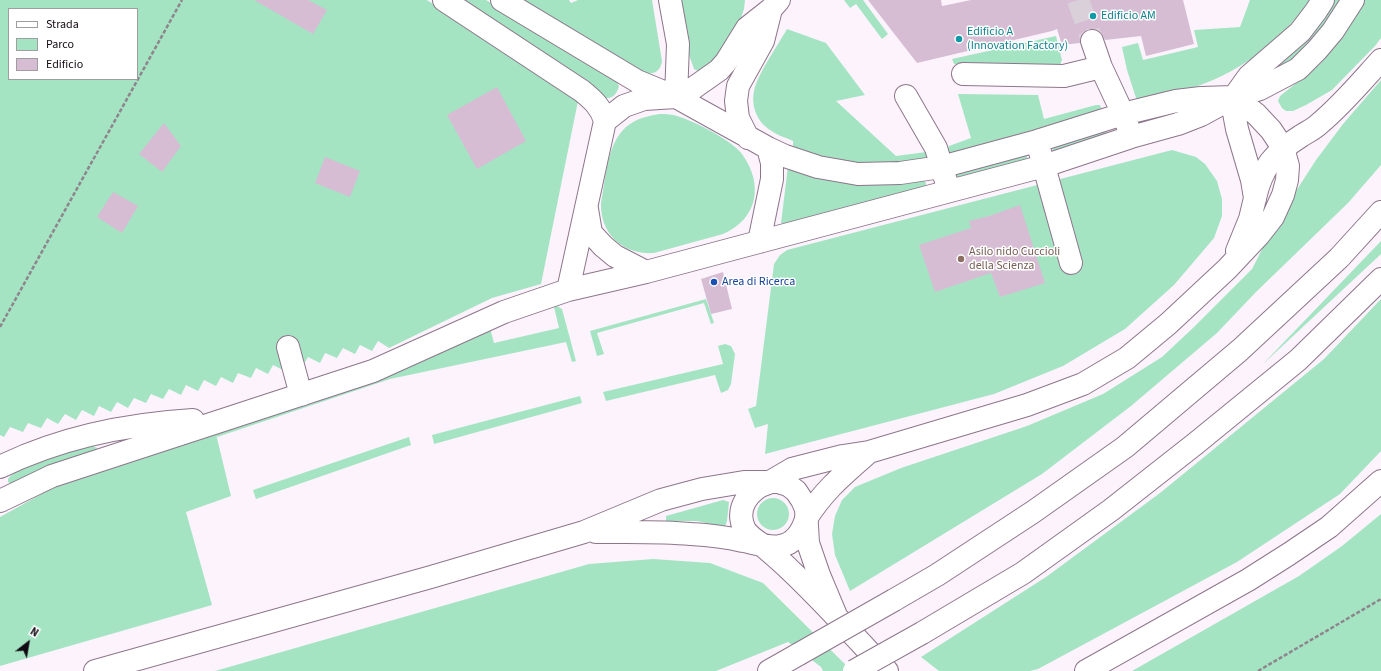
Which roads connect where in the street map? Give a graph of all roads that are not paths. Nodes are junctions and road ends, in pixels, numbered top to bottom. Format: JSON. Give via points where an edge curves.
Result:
{"nodes":[{"id":1,"x":444,"y":0,"type":"edge"},
{"id":2,"x":502,"y":0,"type":"edge"},
{"id":3,"x":670,"y":0,"type":"edge"},
{"id":4,"x":1323,"y":0,"type":"edge"},
{"id":5,"x":1353,"y":0,"type":"edge"},
{"id":6,"x":775,"y":4,"type":"edge"},
{"id":7,"x":1092,"y":41,"type":"tunnel mouth"},
{"id":8,"x":1381,"y":60,"type":"edge"},
{"id":9,"x":1101,"y":67,"type":"junction"},
{"id":10,"x":963,"y":74,"type":"dead end"},
{"id":11,"x":906,"y":96,"type":"dead end"},
{"id":12,"x":676,"y":97,"type":"junction"},
{"id":13,"x":1234,"y":97,"type":"junction"},
{"id":14,"x":1123,"y":114,"type":"junction"},
{"id":15,"x":605,"y":121,"type":"junction"},
{"id":16,"x":748,"y":138,"type":"junction"},
{"id":17,"x":1131,"y":138,"type":"junction"},
{"id":18,"x":1037,"y":141,"type":"junction"},
{"id":19,"x":768,"y":148,"type":"junction"},
{"id":20,"x":1283,"y":148,"type":"junction"},
{"id":21,"x":1044,"y":166,"type":"junction"},
{"id":22,"x":941,"y":167,"type":"junction"},
{"id":23,"x":949,"y":191,"type":"junction"},
{"id":24,"x":1255,"y":198,"type":"junction"},
{"id":25,"x":587,"y":206,"type":"junction"},
{"id":26,"x":1381,"y":212,"type":"edge"},
{"id":27,"x":759,"y":242,"type":"junction"},
{"id":28,"x":1071,"y":263,"type":"dead end"},
{"id":29,"x":1226,"y":269,"type":"junction"},
{"id":30,"x":646,"y":272,"type":"junction"},
{"id":31,"x":1381,"y":279,"type":"edge"},
{"id":32,"x":568,"y":290,"type":"junction"},
{"id":33,"x":288,"y":347,"type":"dead end"},
{"id":34,"x":302,"y":395,"type":"junction"},
{"id":35,"x":230,"y":417,"type":"junction"},
{"id":36,"x":870,"y":452,"type":"junction"},
{"id":37,"x":0,"y":467,"type":"edge"},
{"id":38,"x":1381,"y":481,"type":"edge"},
{"id":39,"x":768,"y":483,"type":"junction"},
{"id":40,"x":0,"y":501,"type":"edge"},
{"id":41,"x":806,"y":519,"type":"junction"},
{"id":42,"x":584,"y":532,"type":"junction"},
{"id":43,"x":760,"y":544,"type":"junction"},
{"id":44,"x":837,"y":618,"type":"junction"},
{"id":45,"x":95,"y":671,"type":"edge"},
{"id":46,"x":769,"y":671,"type":"edge"},
{"id":47,"x":854,"y":671,"type":"edge"},
{"id":48,"x":887,"y":671,"type":"edge"},
{"id":49,"x":1086,"y":671,"type":"edge"}],
"edges":[{"from":1,"to":15,"type":"main road","via":[[582,91],[596,102],[603,112]]},
{"from":2,"to":12,"type":"main road","via":[[638,81]]},
{"from":3,"to":12,"type":"main road","via":[[678,44]]},
{"from":4,"to":13,"type":"main road","via":[[1300,32],[1248,76]]},
{"from":5,"to":13,"type":"main road","via":[[1333,31],[1298,69],[1260,88]]},
{"from":6,"to":12,"type":"main road","via":[[747,28],[719,70]]},
{"from":6,"to":16,"type":"main road","via":[[763,42],[738,86],[738,118]]},
{"from":7,"to":9,"type":"main road"},
{"from":8,"to":20,"type":"main road","via":[[1318,125]]},
{"from":9,"to":10,"type":"main road","via":[[1064,76]]},
{"from":9,"to":14,"type":"main road"},
{"from":11,"to":22,"type":"main road","via":[[936,148]]},
{"from":12,"to":15,"type":"main road","via":[[644,99],[624,106]]},
{"from":12,"to":16,"type":"main road"},
{"from":13,"to":14,"type":"main road","via":[[1176,101]]},
{"from":13,"to":17,"type":"main road","via":[[1196,118]]},
{"from":13,"to":20,"type":"main road","via":[[1256,114]]},
{"from":13,"to":24,"type":"main road","via":[[1236,129]]},
{"from":14,"to":17,"type":"main road"},
{"from":14,"to":18,"type":"main road"},
{"from":15,"to":25,"type":"main road"},
{"from":16,"to":19,"type":"main road"},
{"from":17,"to":21,"type":"main road"},
{"from":18,"to":21,"type":"main road"},
{"from":18,"to":22,"type":"main road"},
{"from":19,"to":22,"type":"main road","via":[[818,167],[858,174],[900,173]]},
{"from":19,"to":27,"type":"main road","via":[[772,163],[772,179]]},
{"from":20,"to":24,"type":"main road","via":[[1262,173]]},
{"from":20,"to":29,"type":"main road","via":[[1288,166],[1283,195],[1260,235]]},
{"from":21,"to":23,"type":"main road"},
{"from":21,"to":28,"type":"main road"},
{"from":22,"to":23,"type":"main road"},
{"from":23,"to":27,"type":"main road"},
{"from":24,"to":29,"type":"main road","via":[[1241,243]]},
{"from":25,"to":30,"type":"main road","via":[[591,233],[615,256]]},
{"from":25,"to":32,"type":"main road"},
{"from":26,"to":46,"type":"main road","bridge":true,"via":[[1339,258],[1240,350],[1125,447],[937,575]]},
{"from":27,"to":30,"type":"main road"},
{"from":29,"to":36,"type":"main road","via":[[1168,324],[1127,358],[1083,384],[1027,405]]},
{"from":30,"to":32,"type":"main road"},
{"from":31,"to":47,"type":"main road","bridge":true,"via":[[1298,360],[1111,510],[1023,573]]},
{"from":32,"to":34,"type":"main road","via":[[504,312],[373,372]]},
{"from":33,"to":34,"type":"main road"},
{"from":34,"to":35,"type":"main road"},
{"from":35,"to":37,"type":"main road","via":[[173,421],[113,430],[73,440],[13,460]]},
{"from":35,"to":40,"type":"main road","via":[[52,476]]},
{"from":36,"to":39,"type":"main road","via":[[792,469]]},
{"from":36,"to":41,"type":"main road","via":[[834,482]]},
{"from":38,"to":49,"type":"main road","via":[[1329,527],[1289,554],[1248,580]]},
{"from":39,"to":41,"type":"main road","via":[[778,482],[796,491],[806,509]]},
{"from":39,"to":42,"type":"main road","via":[[744,482],[702,489],[662,500]]},
{"from":39,"to":43,"type":"main road","via":[[751,492],[742,510],[745,530]]},
{"from":41,"to":43,"type":"main road","via":[[803,528],[789,543],[780,546]]},
{"from":41,"to":44,"type":"main road","via":[[808,544]]},
{"from":42,"to":43,"type":"main road","via":[[691,534]]},
{"from":42,"to":45,"type":"main road"},
{"from":43,"to":44,"type":"main road","via":[[790,570]]},
{"from":44,"to":48,"type":"main road"}]}
